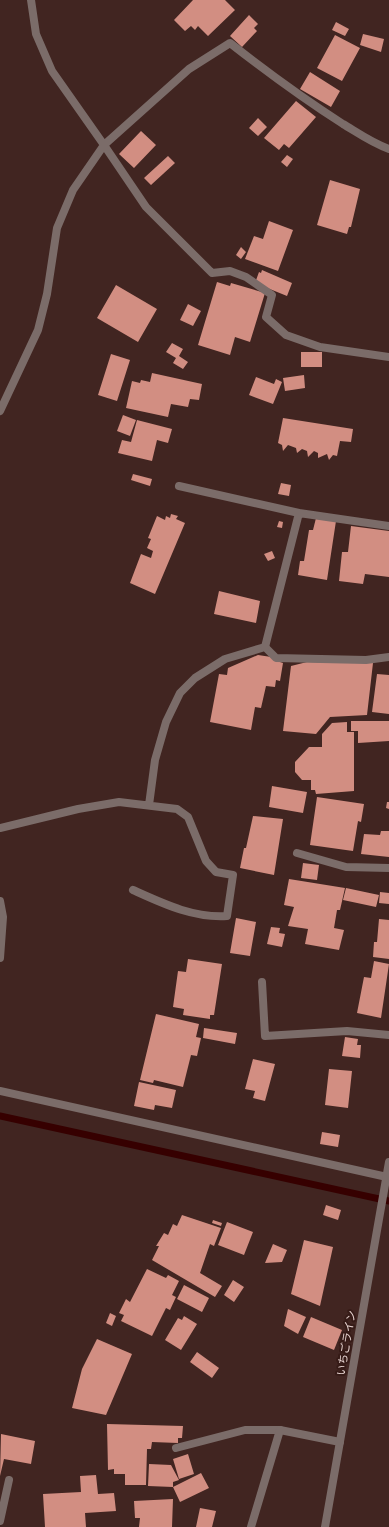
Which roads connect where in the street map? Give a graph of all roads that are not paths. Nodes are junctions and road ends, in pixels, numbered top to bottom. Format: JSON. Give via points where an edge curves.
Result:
{"nodes":[{"id":1,"x":32,"y":0,"type":"edge"},
{"id":2,"x":104,"y":145,"type":"junction"},
{"id":3,"x":389,"y":149,"type":"edge"},
{"id":4,"x":389,"y":357,"type":"edge"},
{"id":5,"x":0,"y":412,"type":"edge"},
{"id":6,"x":179,"y":486,"type":"dead end"},
{"id":7,"x":299,"y":513,"type":"junction"},
{"id":8,"x":389,"y":526,"type":"edge"},
{"id":9,"x":265,"y":647,"type":"junction"},
{"id":10,"x":389,"y":656,"type":"edge"},
{"id":11,"x":149,"y":805,"type":"junction"},
{"id":12,"x":0,"y":828,"type":"edge"},
{"id":13,"x":297,"y":853,"type":"dead end"},
{"id":14,"x":389,"y":868,"type":"edge"},
{"id":15,"x":133,"y":890,"type":"dead end"},
{"id":16,"x":0,"y":901,"type":"edge"},
{"id":17,"x":0,"y":958,"type":"edge"},
{"id":18,"x":262,"y":982,"type":"dead end"},
{"id":19,"x":389,"y":1035,"type":"edge"},
{"id":20,"x":0,"y":1091,"type":"edge"},
{"id":21,"x":389,"y":1162,"type":"edge"},
{"id":22,"x":387,"y":1177,"type":"junction"},
{"id":23,"x":280,"y":1430,"type":"junction"},
{"id":24,"x":340,"y":1442,"type":"junction"},
{"id":25,"x":176,"y":1448,"type":"dead end"},
{"id":26,"x":9,"y":1480,"type":"dead end"},
{"id":27,"x":0,"y":1521,"type":"edge"},
{"id":28,"x":250,"y":1527,"type":"edge"},
{"id":29,"x":325,"y":1527,"type":"edge"}],
"edges":[{"from":1,"to":2,"type":"street","via":[[36,34],[52,71]]},
{"from":2,"to":3,"type":"street","via":[[189,69],[230,43],[280,82],[333,118],[377,145]]},
{"from":2,"to":4,"type":"street","via":[[146,207],[212,273],[230,271],[246,277],[272,295],[266,317],[286,335],[320,347]]},
{"from":2,"to":5,"type":"street","via":[[73,190],[56,228],[47,294],[38,330]]},
{"from":6,"to":7,"type":"street"},
{"from":7,"to":8,"type":"street"},
{"from":7,"to":9,"type":"street"},
{"from":9,"to":10,"type":"street","via":[[276,658],[366,660]]},
{"from":9,"to":11,"type":"street","via":[[225,659],[195,678],[180,693],[166,722],[155,760]]},
{"from":11,"to":12,"type":"street","via":[[119,802]]},
{"from":11,"to":15,"type":"street","via":[[177,809],[188,817],[206,861],[216,872],[233,875],[227,916],[180,910]]},
{"from":13,"to":14,"type":"street","via":[[346,867]]},
{"from":16,"to":17,"type":"street","via":[[3,917]]},
{"from":18,"to":19,"type":"street","via":[[265,1036],[347,1031]]},
{"from":20,"to":22,"type":"street"},
{"from":21,"to":22,"type":"street","name":"いちごライン"},
{"from":22,"to":24,"type":"street","name":"いちごライン"},
{"from":23,"to":24,"type":"street"},
{"from":23,"to":25,"type":"street","via":[[245,1430]]},
{"from":23,"to":28,"type":"street"},
{"from":24,"to":29,"type":"street","name":"いちごライン"},
{"from":26,"to":27,"type":"street"}]}
